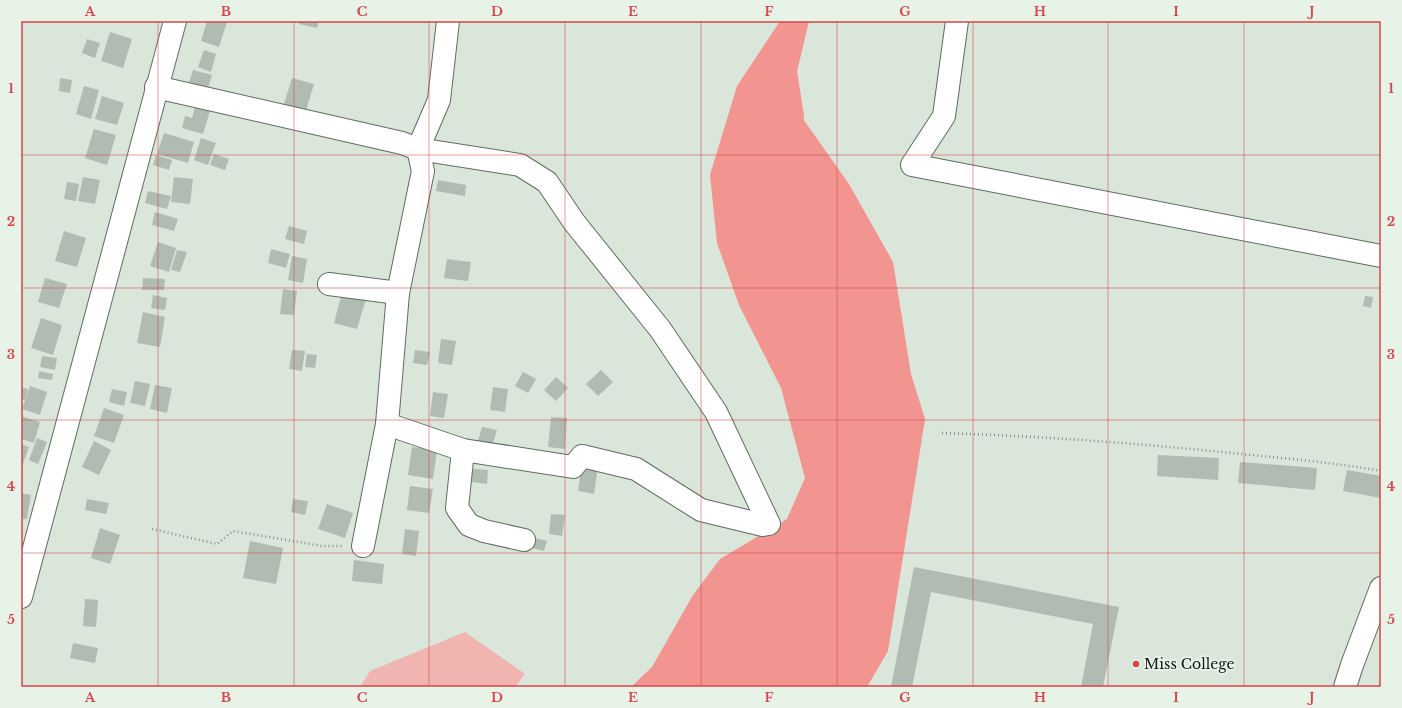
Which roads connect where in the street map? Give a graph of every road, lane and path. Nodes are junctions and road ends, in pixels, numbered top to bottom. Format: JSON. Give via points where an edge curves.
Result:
{"nodes":[{"id":1,"x":175,"y":21,"type":"edge"},
{"id":2,"x":448,"y":21,"type":"edge"},
{"id":3,"x":957,"y":21,"type":"edge"},
{"id":4,"x":156,"y":87,"type":"junction"},
{"id":5,"x":418,"y":149,"type":"junction"},
{"id":6,"x":1381,"y":256,"type":"edge"},
{"id":7,"x":329,"y":284,"type":"dead end"},
{"id":8,"x":398,"y":293,"type":"junction"},
{"id":9,"x":387,"y":424,"type":"junction"},
{"id":10,"x":942,"y":433,"type":"dead end"},
{"id":11,"x":463,"y":450,"type":"junction"},
{"id":12,"x":1381,"y":471,"type":"edge"},
{"id":13,"x":152,"y":529,"type":"dead end"},
{"id":14,"x":524,"y":540,"type":"dead end"},
{"id":15,"x":363,"y":546,"type":"joint"},
{"id":16,"x":1381,"y":588,"type":"edge"},
{"id":17,"x":21,"y":597,"type":"edge"},
{"id":18,"x":1345,"y":687,"type":"edge"}],
"edges":[{"from":1,"to":4,"type":"street"},
{"from":2,"to":5,"type":"street","via":[[439,100]]},
{"from":3,"to":6,"type":"street","via":[[944,116],[912,165]]},
{"from":4,"to":5,"type":"street","via":[[402,143]]},
{"from":4,"to":17,"type":"street"},
{"from":5,"to":8,"type":"street","via":[[423,171]]},
{"from":5,"to":11,"type":"street","via":[[520,166],[547,182],[574,222],[660,329],[716,412],[769,524],[763,525],[701,510],[636,469],[582,456],[573,467]]},
{"from":7,"to":8,"type":"street"},
{"from":8,"to":9,"type":"street"},
{"from":9,"to":11,"type":"street"},
{"from":9,"to":15,"type":"street"},
{"from":10,"to":12,"type":"path","via":[[1048,437],[1199,450],[1344,464]]},
{"from":11,"to":14,"type":"street","via":[[457,508],[469,525]]},
{"from":13,"to":15,"type":"path","via":[[217,544],[233,531],[322,546]]},
{"from":16,"to":18,"type":"street"}]}
